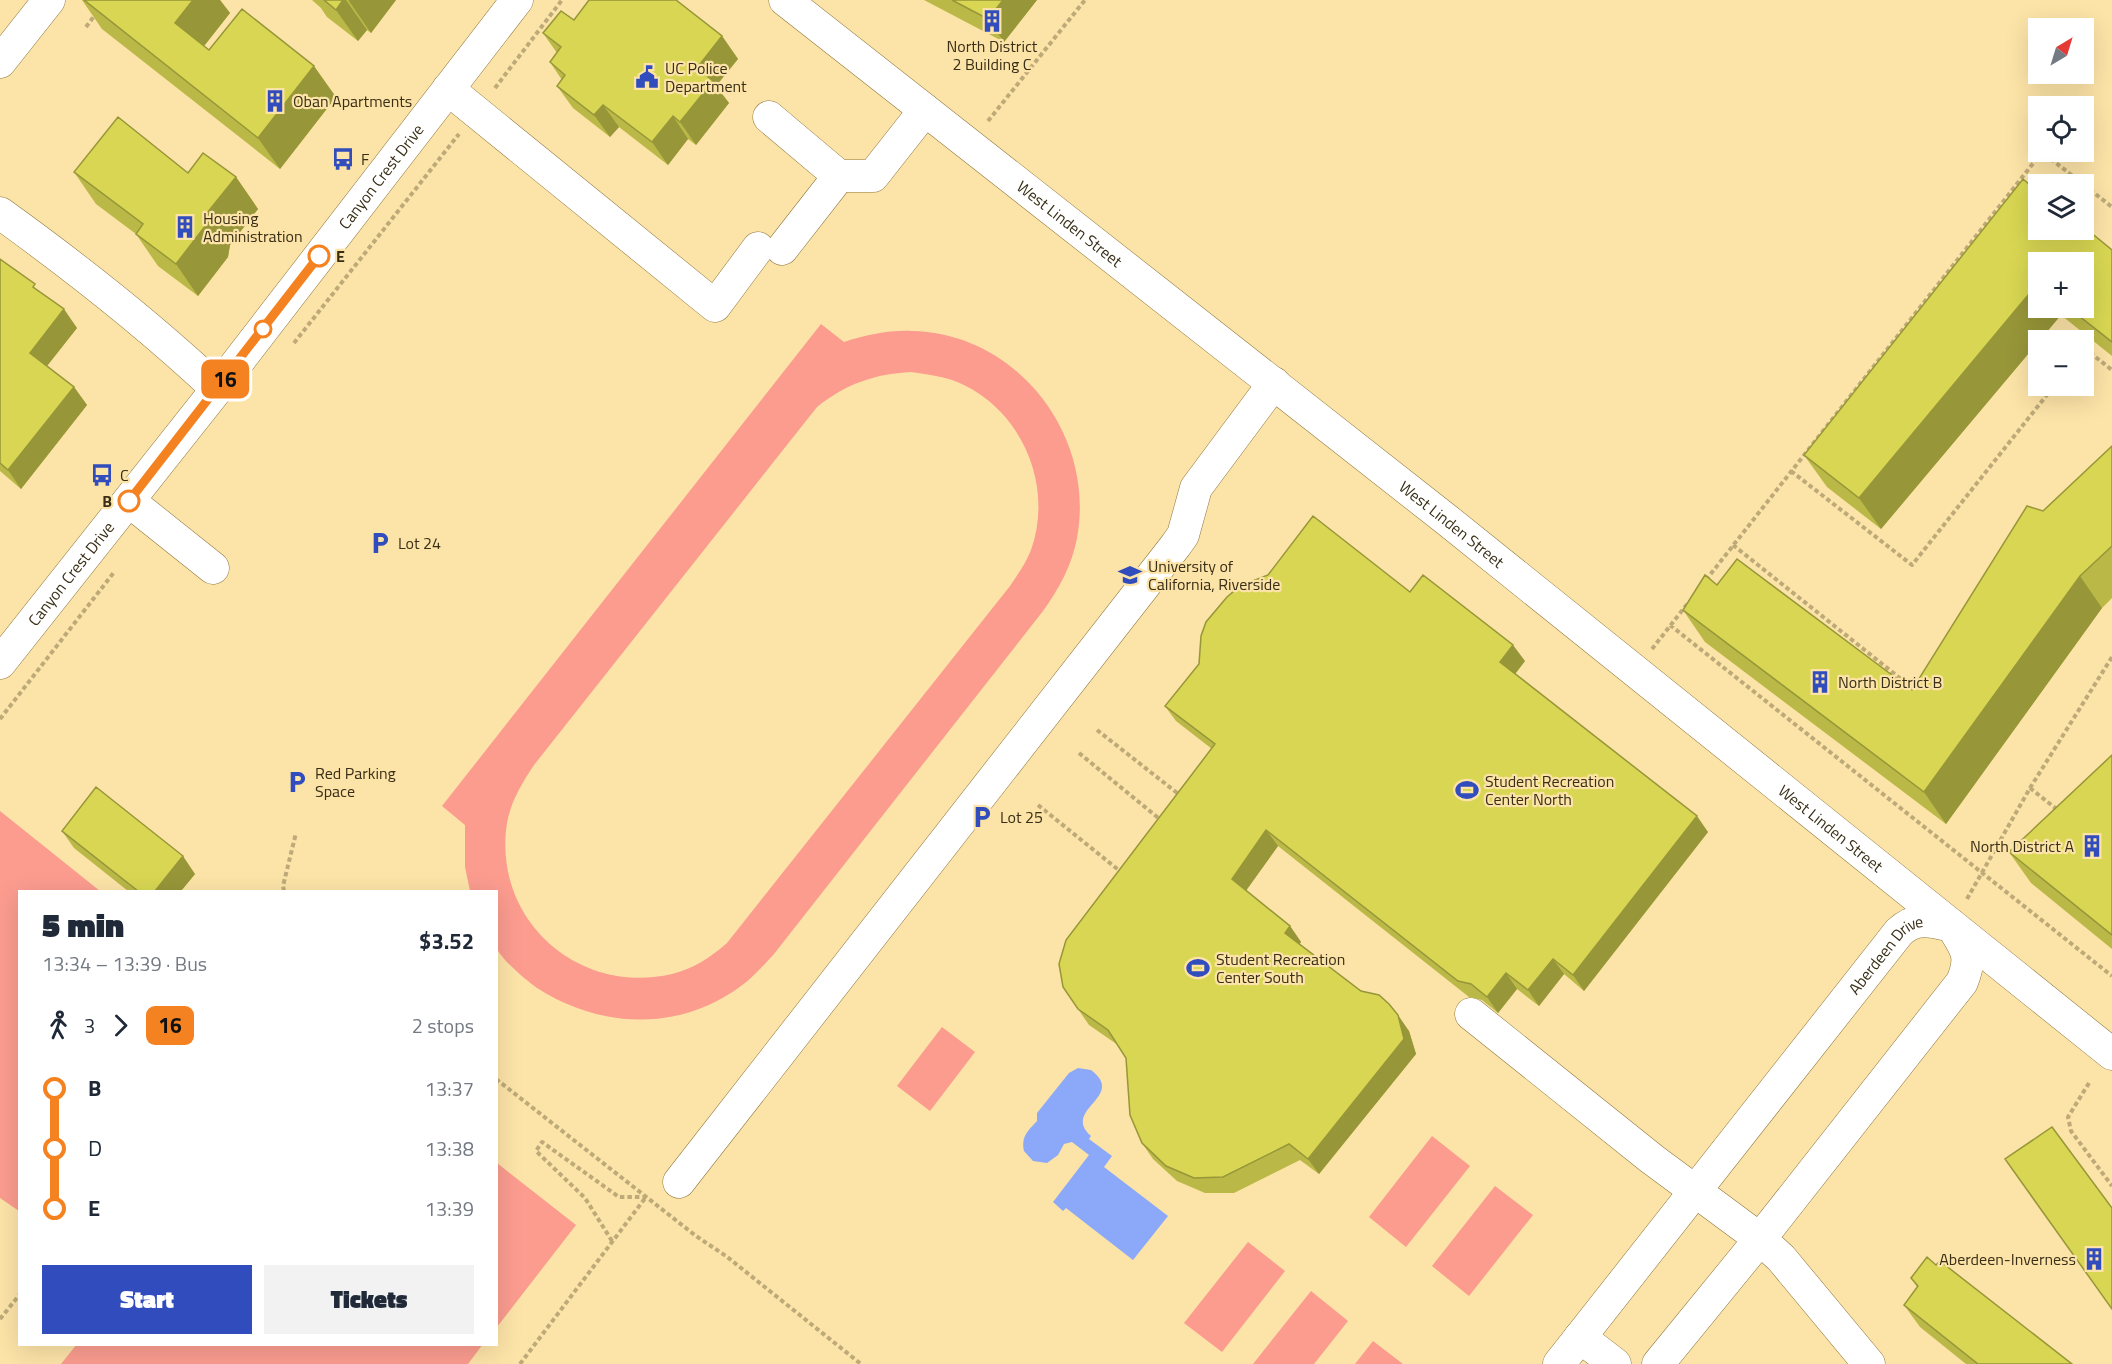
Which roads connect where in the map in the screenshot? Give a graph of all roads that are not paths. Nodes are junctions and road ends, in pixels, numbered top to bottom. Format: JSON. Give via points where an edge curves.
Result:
{"nodes":[{"id":1,"x":49,"y":0,"type":"edge"},
{"id":2,"x":517,"y":0,"type":"edge"},
{"id":3,"x":785,"y":0,"type":"edge"},
{"id":4,"x":0,"y":62,"type":"edge"},
{"id":5,"x":448,"y":89,"type":"junction"},
{"id":6,"x":925,"y":110,"type":"junction"},
{"id":7,"x":769,"y":117,"type":"dead end"},
{"id":8,"x":839,"y":176,"type":"junction"},
{"id":9,"x":0,"y":213,"type":"edge"},
{"id":10,"x":1274,"y":383,"type":"junction"},
{"id":11,"x":217,"y":389,"type":"junction"},
{"id":12,"x":129,"y":501,"type":"junction"},
{"id":13,"x":213,"y":568,"type":"dead end"},
{"id":14,"x":0,"y":663,"type":"edge"},
{"id":15,"x":1952,"y":926,"type":"junction"},
{"id":16,"x":1471,"y":1014,"type":"dead end"},
{"id":17,"x":2112,"y":1053,"type":"edge"},
{"id":18,"x":679,"y":1182,"type":"dead end"},
{"id":19,"x":1695,"y":1191,"type":"junction"},
{"id":20,"x":1760,"y":1239,"type":"junction"},
{"id":21,"x":1580,"y":1338,"type":"junction"},
{"id":22,"x":1559,"y":1364,"type":"edge"},
{"id":23,"x":1615,"y":1364,"type":"edge"},
{"id":24,"x":1658,"y":1364,"type":"edge"},
{"id":25,"x":1869,"y":1364,"type":"edge"}],
"edges":[{"from":1,"to":4,"type":"street"},
{"from":2,"to":5,"type":"street","name":"Canyon Crest Drive"},
{"from":3,"to":6,"type":"street","name":"West Linden Street"},
{"from":5,"to":8,"type":"street","via":[[715,306]]},
{"from":5,"to":11,"type":"street","name":"Canyon Crest Drive"},
{"from":6,"to":8,"type":"street","via":[[873,176]]},
{"from":6,"to":10,"type":"street","name":"West Linden Street"},
{"from":7,"to":8,"type":"street"},
{"from":9,"to":11,"type":"street","via":[[128,312]]},
{"from":10,"to":15,"type":"street","name":"West Linden Street"},
{"from":10,"to":18,"type":"street","via":[[1196,488],[1183,535],[1176,545]]},
{"from":11,"to":12,"type":"street","name":"Canyon Crest Drive"},
{"from":12,"to":13,"type":"street"},
{"from":12,"to":14,"type":"street","name":"Canyon Crest Drive"},
{"from":15,"to":17,"type":"street","name":"West Linden Street"},
{"from":15,"to":19,"type":"street","name":"Aberdeen Drive","via":[[1909,922],[1899,932]]},
{"from":15,"to":20,"type":"street","name":"Aberdeen Drive","via":[[1966,950],[1968,966],[1962,982]]},
{"from":16,"to":19,"type":"street"},
{"from":19,"to":20,"type":"street"},
{"from":19,"to":21,"type":"street","name":"Aberdeen Drive"},
{"from":20,"to":24,"type":"street","name":"Aberdeen Drive"},
{"from":20,"to":25,"type":"street","via":[[1781,1258]]},
{"from":21,"to":22,"type":"street","name":"Aberdeen Drive"},
{"from":21,"to":23,"type":"street"}]}
